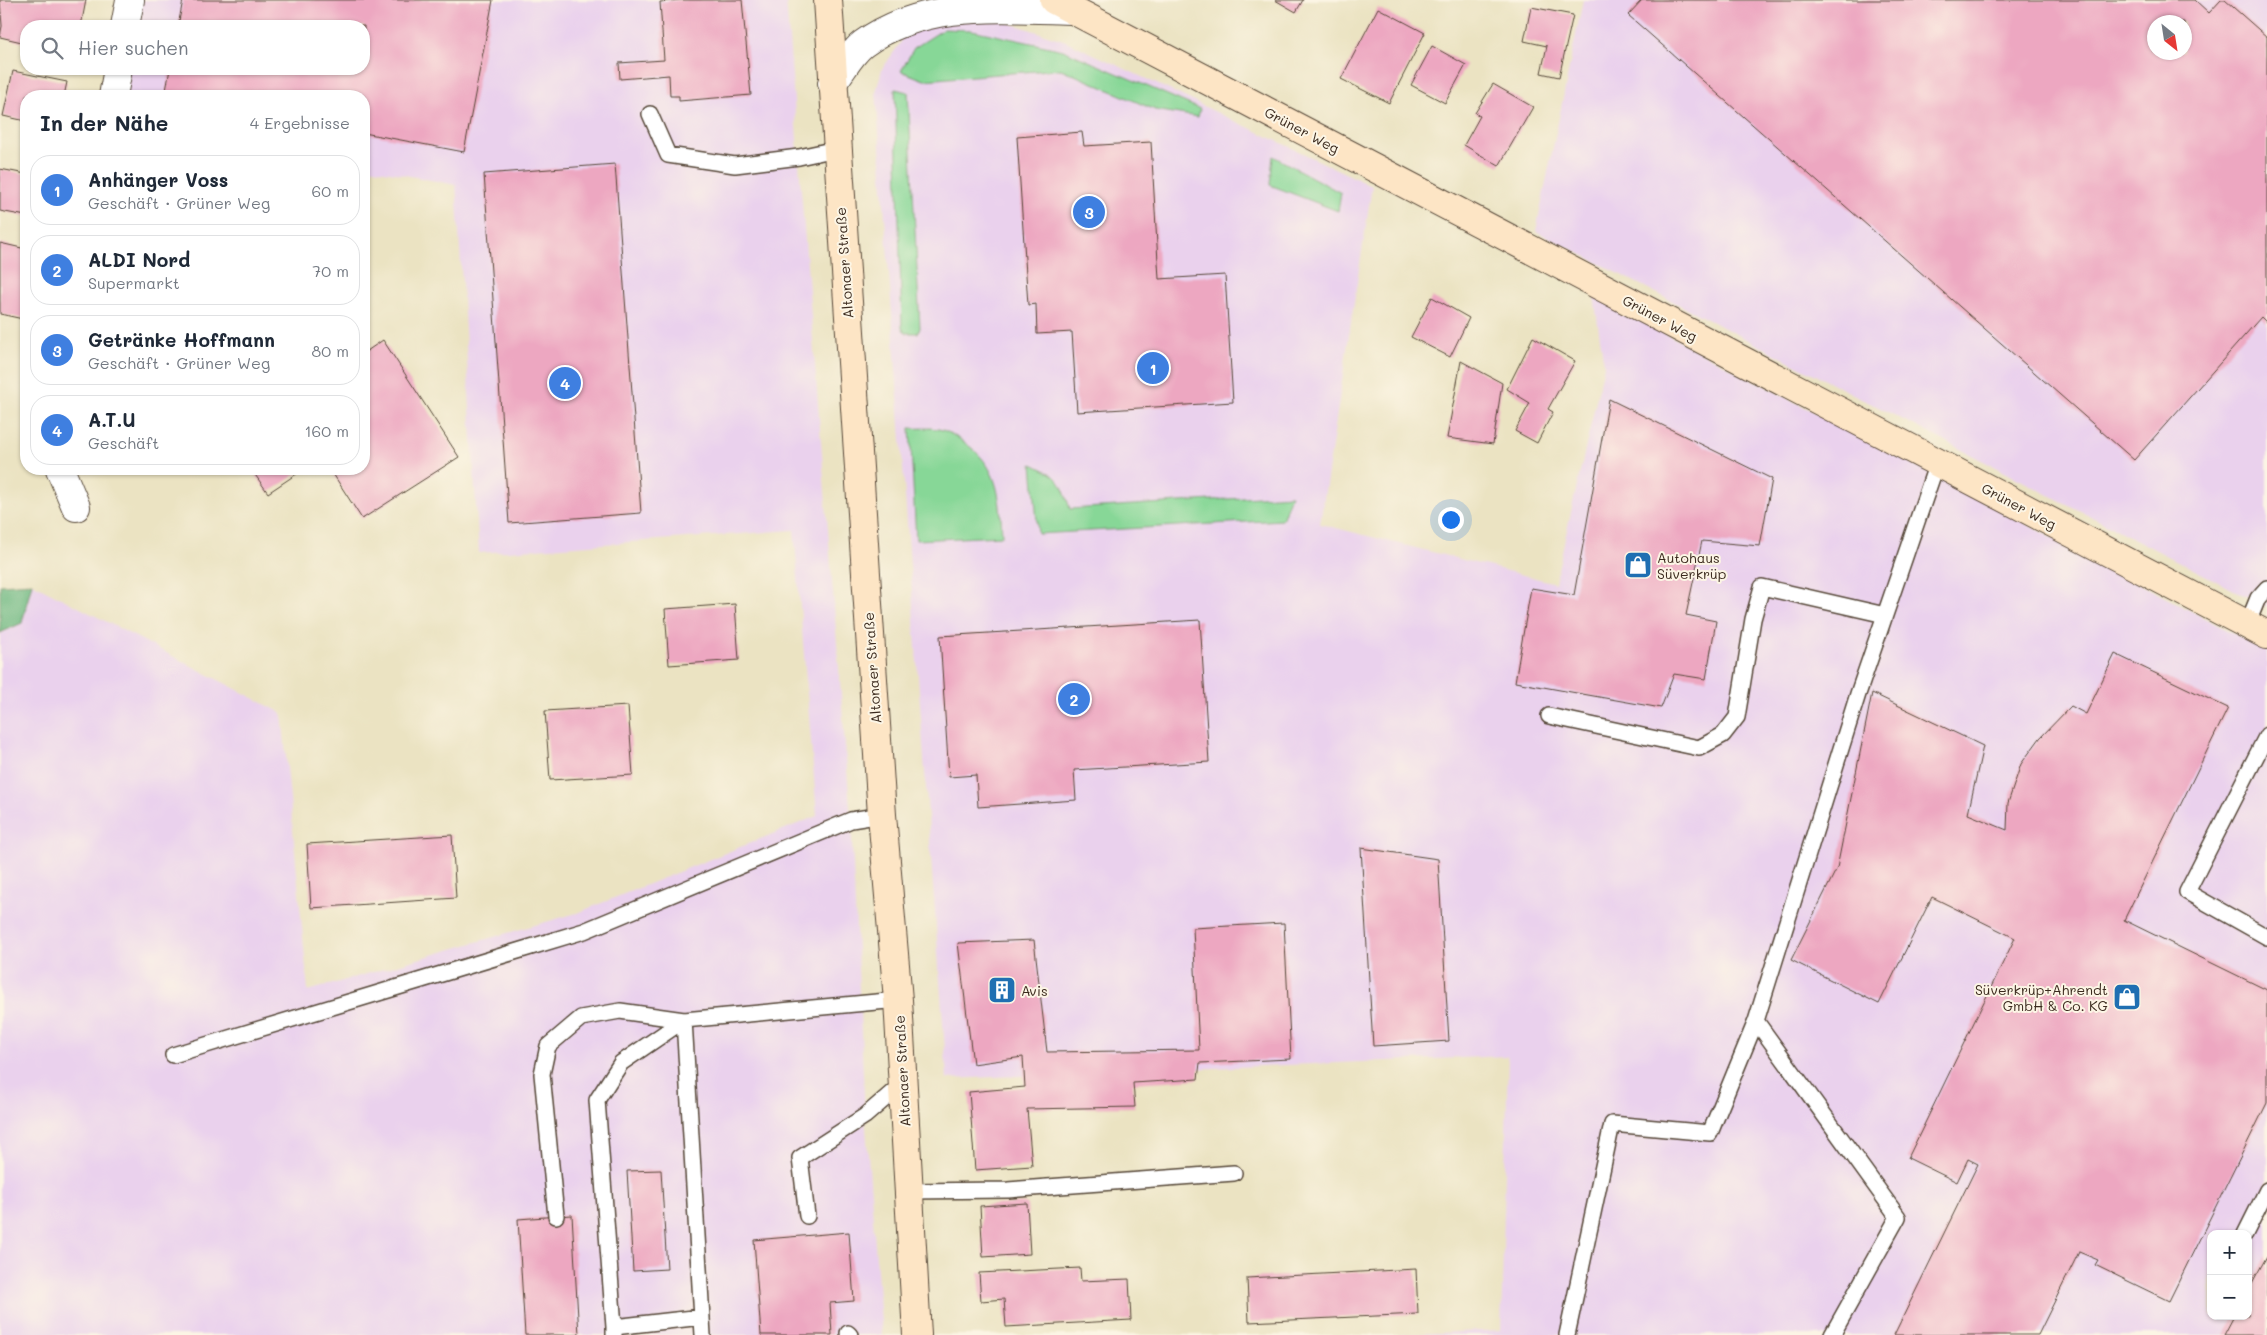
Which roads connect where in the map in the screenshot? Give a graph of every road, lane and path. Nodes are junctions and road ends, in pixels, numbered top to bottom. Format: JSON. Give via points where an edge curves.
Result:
{"nodes":[{"id":1,"x":130,"y":0,"type":"edge"},
{"id":2,"x":828,"y":0,"type":"edge"},
{"id":3,"x":1063,"y":5,"type":"edge"},
{"id":4,"x":126,"y":20,"type":"edge"},
{"id":5,"x":117,"y":75,"type":"edge"},
{"id":6,"x":832,"y":83,"type":"junction"},
{"id":7,"x":114,"y":90,"type":"edge"},
{"id":8,"x":650,"y":114,"type":"dead end"},
{"id":9,"x":836,"y":149,"type":"junction"},
{"id":10,"x":1937,"y":462,"type":"junction"},
{"id":11,"x":63,"y":475,"type":"edge"},
{"id":12,"x":76,"y":507,"type":"dead end"},
{"id":13,"x":2267,"y":588,"type":"edge"},
{"id":14,"x":1886,"y":615,"type":"junction"},
{"id":15,"x":2257,"y":630,"type":"edge"},
{"id":16,"x":1548,"y":716,"type":"dead end"},
{"id":17,"x":2267,"y":735,"type":"edge"},
{"id":18,"x":882,"y":815,"type":"junction"},
{"id":19,"x":2267,"y":937,"type":"edge"},
{"id":20,"x":898,"y":1000,"type":"junction"},
{"id":21,"x":684,"y":1020,"type":"junction"},
{"id":22,"x":1756,"y":1022,"type":"junction"},
{"id":23,"x":173,"y":1055,"type":"dead end"},
{"id":24,"x":903,"y":1083,"type":"junction"},
{"id":25,"x":1234,"y":1173,"type":"dead end"},
{"id":26,"x":2267,"y":1190,"type":"edge"},
{"id":27,"x":908,"y":1191,"type":"junction"},
{"id":28,"x":556,"y":1216,"type":"dead end"},
{"id":29,"x":807,"y":1216,"type":"dead end"},
{"id":30,"x":2247,"y":1230,"type":"edge"},
{"id":31,"x":702,"y":1317,"type":"junction"},
{"id":32,"x":614,"y":1331,"type":"edge"},
{"id":33,"x":703,"y":1335,"type":"edge"},
{"id":34,"x":917,"y":1335,"type":"edge"},
{"id":35,"x":1567,"y":1335,"type":"edge"},
{"id":36,"x":1832,"y":1335,"type":"edge"}],
"edges":[{"from":1,"to":4,"type":"street"},
{"from":2,"to":6,"type":"main road","name":"Altonaer Straße"},
{"from":3,"to":6,"type":"street","via":[[959,7],[900,21],[862,45]]},
{"from":3,"to":10,"type":"main road","name":"Grüner Weg"},
{"from":5,"to":7,"type":"street"},
{"from":6,"to":9,"type":"main road","name":"Altonaer Straße"},
{"from":8,"to":9,"type":"lane","via":[[668,155],[735,165]]},
{"from":9,"to":18,"type":"main road","name":"Altonaer Straße"},
{"from":10,"to":14,"type":"lane"},
{"from":10,"to":15,"type":"main road","name":"Grüner Weg"},
{"from":11,"to":12,"type":"street"},
{"from":13,"to":15,"type":"lane","via":[[2258,598]]},
{"from":14,"to":16,"type":"lane","via":[[1762,586],[1753,619],[1737,717],[1723,735],[1699,748]]},
{"from":14,"to":22,"type":"lane","via":[[1858,694]]},
{"from":17,"to":19,"type":"lane","via":[[2187,892]]},
{"from":18,"to":20,"type":"main road","name":"Altonaer Straße"},
{"from":18,"to":23,"type":"lane","via":[[851,820],[584,932]]},
{"from":20,"to":21,"type":"lane"},
{"from":20,"to":24,"type":"main road","name":"Altonaer Straße"},
{"from":21,"to":28,"type":"lane","via":[[620,1011],[580,1018],[548,1046],[542,1074]]},
{"from":21,"to":31,"type":"lane"},
{"from":21,"to":32,"type":"lane","via":[[621,1063],[597,1100]]},
{"from":22,"to":35,"type":"lane","via":[[1710,1133],[1612,1124]]},
{"from":22,"to":36,"type":"lane","via":[[1898,1216]]},
{"from":24,"to":27,"type":"main road","name":"Altonaer Straße"},
{"from":24,"to":29,"type":"lane","via":[[865,1116],[800,1158]]},
{"from":25,"to":27,"type":"lane","via":[[1008,1190]]},
{"from":26,"to":30,"type":"lane"},
{"from":27,"to":34,"type":"main road","name":"Altonaer Straße"},
{"from":31,"to":32,"type":"lane"},
{"from":31,"to":33,"type":"lane"}]}
